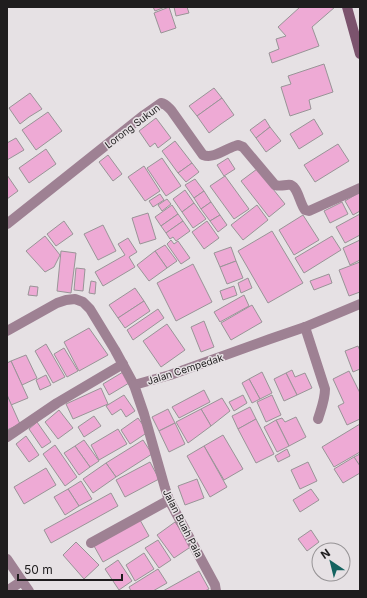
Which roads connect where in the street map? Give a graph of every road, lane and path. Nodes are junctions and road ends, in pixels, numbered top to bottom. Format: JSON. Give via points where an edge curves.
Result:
{"nodes":[{"id":1,"x":347,"y":7,"type":"edge"},
{"id":2,"x":360,"y":54,"type":"edge"},
{"id":3,"x":360,"y":188,"type":"edge"},
{"id":4,"x":7,"y":224,"type":"edge"},
{"id":5,"x":360,"y":304,"type":"edge"},
{"id":6,"x":305,"y":327,"type":"junction"},
{"id":7,"x":7,"y":331,"type":"edge"},
{"id":8,"x":123,"y":364,"type":"junction"},
{"id":9,"x":134,"y":385,"type":"junction"},
{"id":10,"x":318,"y":419,"type":"dead end"},
{"id":11,"x":7,"y":438,"type":"edge"},
{"id":12,"x":170,"y":500,"type":"junction"},
{"id":13,"x":91,"y":542,"type":"dead end"},
{"id":14,"x":7,"y":559,"type":"edge"},
{"id":15,"x":22,"y":581,"type":"junction"},
{"id":16,"x":7,"y":591,"type":"edge"},
{"id":17,"x":29,"y":591,"type":"edge"},
{"id":18,"x":216,"y":591,"type":"edge"}],
"edges":[{"from":1,"to":2,"type":"main road"},
{"from":3,"to":4,"type":"street","name":"Lorong Sukun","via":[[313,209],[305,210],[294,188],[289,185],[275,185],[245,148],[233,146],[210,156],[203,155],[167,105],[161,103]]},
{"from":5,"to":6,"type":"street","name":"Jalan Cempedak"},
{"from":6,"to":9,"type":"street","name":"Jalan Cempedak","via":[[170,375]]},
{"from":6,"to":10,"type":"street","via":[[325,389]]},
{"from":7,"to":8,"type":"street","name":"Jalan Cempedak","via":[[57,303],[75,299],[90,309]]},
{"from":8,"to":9,"type":"street","name":"Jalan Cempedak"},
{"from":8,"to":11,"type":"street","via":[[57,403]]},
{"from":9,"to":12,"type":"street","name":"Jalan Buah Pala"},
{"from":12,"to":13,"type":"street"},
{"from":12,"to":18,"type":"street","name":"Jalan Buah Pala"},
{"from":14,"to":15,"type":"street"},
{"from":15,"to":16,"type":"street"},
{"from":15,"to":17,"type":"street"}]}
